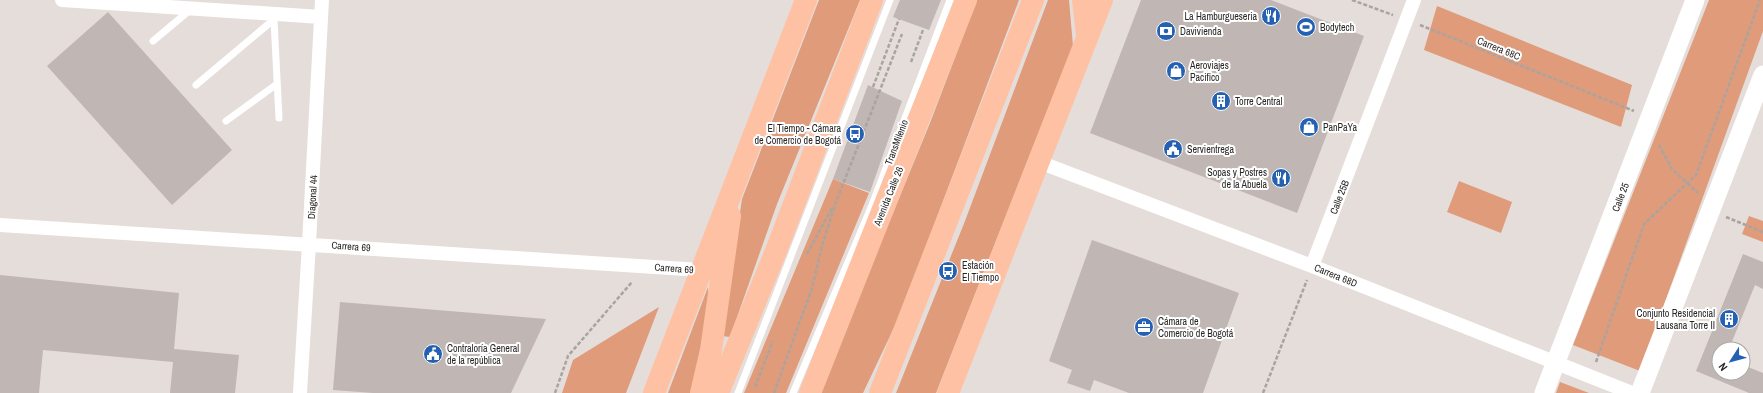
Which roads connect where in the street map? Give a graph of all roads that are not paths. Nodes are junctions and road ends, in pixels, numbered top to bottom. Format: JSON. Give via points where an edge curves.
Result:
{"nodes":[{"id":1,"x":62,"y":0,"type":"edge"},
{"id":2,"x":322,"y":0,"type":"edge"},
{"id":3,"x":806,"y":0,"type":"edge"},
{"id":4,"x":872,"y":0,"type":"edge"},
{"id":5,"x":890,"y":0,"type":"edge"},
{"id":6,"x":950,"y":0,"type":"edge"},
{"id":7,"x":966,"y":0,"type":"edge"},
{"id":8,"x":1033,"y":0,"type":"edge"},
{"id":9,"x":1083,"y":0,"type":"edge"},
{"id":10,"x":1102,"y":0,"type":"edge"},
{"id":11,"x":1414,"y":0,"type":"edge"},
{"id":12,"x":1695,"y":0,"type":"edge"},
{"id":13,"x":192,"y":9,"type":"junction"},
{"id":14,"x":277,"y":17,"type":"junction"},
{"id":15,"x":321,"y":17,"type":"junction"},
{"id":16,"x":1087,"y":38,"type":"junction"},
{"id":17,"x":153,"y":41,"type":"dead end"},
{"id":18,"x":1763,"y":75,"type":"edge"},
{"id":19,"x":277,"y":84,"type":"junction"},
{"id":20,"x":196,"y":85,"type":"dead end"},
{"id":21,"x":279,"y":118,"type":"dead end"},
{"id":22,"x":226,"y":121,"type":"dead end"},
{"id":23,"x":1039,"y":162,"type":"junction"},
{"id":24,"x":734,"y":185,"type":"junction"},
{"id":25,"x":0,"y":225,"type":"edge"},
{"id":26,"x":309,"y":244,"type":"junction"},
{"id":27,"x":1312,"y":266,"type":"junction"},
{"id":28,"x":701,"y":270,"type":"junction"},
{"id":29,"x":1556,"y":364,"type":"junction"},
{"id":30,"x":890,"y":367,"type":"junction"},
{"id":31,"x":300,"y":393,"type":"edge"},
{"id":32,"x":654,"y":393,"type":"edge"},
{"id":33,"x":701,"y":393,"type":"edge"},
{"id":34,"x":718,"y":393,"type":"edge"},
{"id":35,"x":738,"y":393,"type":"edge"},
{"id":36,"x":793,"y":393,"type":"edge"},
{"id":37,"x":810,"y":393,"type":"edge"},
{"id":38,"x":872,"y":393,"type":"edge"},
{"id":39,"x":880,"y":393,"type":"edge"},
{"id":40,"x":948,"y":393,"type":"edge"},
{"id":41,"x":1544,"y":393,"type":"edge"},
{"id":42,"x":1632,"y":393,"type":"edge"},
{"id":43,"x":1640,"y":393,"type":"edge"}],
"edges":[{"from":1,"to":13,"type":"street"},
{"from":2,"to":15,"type":"street","name":"Diagonal 44"},
{"from":3,"to":24,"type":"main road"},
{"from":4,"to":34,"type":"main road","via":[[776,251]]},
{"from":5,"to":35,"type":"lane"},
{"from":6,"to":36,"type":"lane","name":"TransMilenio","via":[[872,205]]},
{"from":7,"to":37,"type":"main road","name":"Avenida Calle 26"},
{"from":8,"to":30,"type":"main road"},
{"from":9,"to":16,"type":"main road"},
{"from":10,"to":16,"type":"main road"},
{"from":11,"to":27,"type":"street","name":"Calle 25B"},
{"from":12,"to":29,"type":"street","name":"Calle 25","via":[[1644,117]]},
{"from":13,"to":14,"type":"street"},
{"from":13,"to":17,"type":"lane"},
{"from":14,"to":15,"type":"street"},
{"from":14,"to":19,"type":"lane"},
{"from":14,"to":20,"type":"lane"},
{"from":15,"to":26,"type":"street","name":"Diagonal 44"},
{"from":16,"to":23,"type":"main road"},
{"from":18,"to":43,"type":"street"},
{"from":19,"to":21,"type":"lane"},
{"from":19,"to":22,"type":"lane"},
{"from":23,"to":27,"type":"street","name":"Carrera 68D"},
{"from":23,"to":40,"type":"main road"},
{"from":24,"to":28,"type":"main road"},
{"from":24,"to":33,"type":"main road","via":[[711,350]]},
{"from":25,"to":26,"type":"street","name":"Carrera 69"},
{"from":26,"to":28,"type":"street","name":"Carrera 69"},
{"from":26,"to":31,"type":"street","name":"Diagonal 44"},
{"from":27,"to":29,"type":"street","name":"Carrera 68D"},
{"from":28,"to":32,"type":"main road"},
{"from":29,"to":41,"type":"street","name":"Calle 25"},
{"from":29,"to":42,"type":"street","name":"Carrera 68D"},
{"from":30,"to":38,"type":"main road"},
{"from":30,"to":39,"type":"main road"}]}
